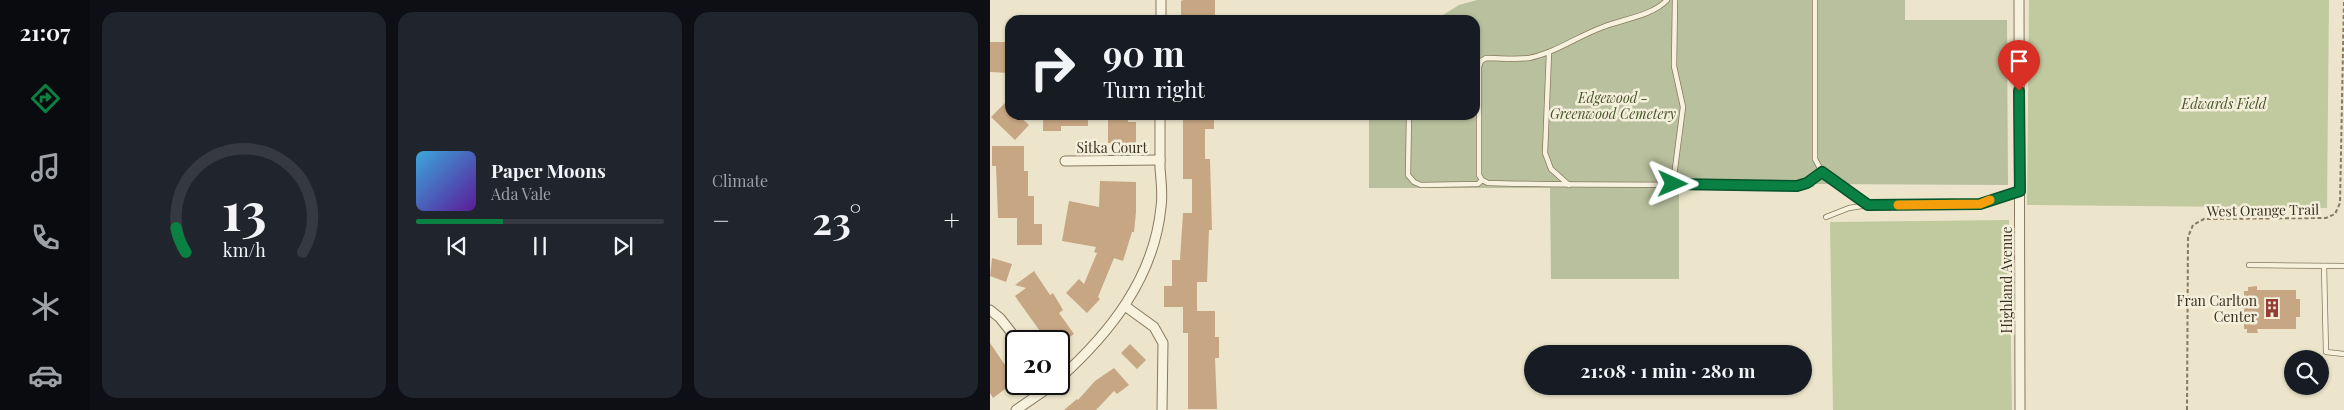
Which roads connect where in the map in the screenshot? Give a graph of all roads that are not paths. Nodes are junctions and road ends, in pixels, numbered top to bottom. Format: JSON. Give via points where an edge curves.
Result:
{"nodes":[{"id":1,"x":1161,"y":0,"type":"edge"},
{"id":2,"x":1667,"y":0,"type":"edge"},
{"id":3,"x":1675,"y":0,"type":"edge"},
{"id":4,"x":1815,"y":0,"type":"edge"},
{"id":5,"x":2019,"y":0,"type":"edge"},
{"id":6,"x":1161,"y":15,"type":"edge"},
{"id":7,"x":1549,"y":52,"type":"junction"},
{"id":8,"x":1481,"y":61,"type":"joint"},
{"id":9,"x":1480,"y":64,"type":"edge"},
{"id":10,"x":1160,"y":120,"type":"edge"},
{"id":11,"x":1409,"y":120,"type":"edge"},
{"id":12,"x":1479,"y":120,"type":"edge"},
{"id":13,"x":1160,"y":160,"type":"junction"},
{"id":14,"x":1065,"y":161,"type":"dead end"},
{"id":15,"x":1822,"y":172,"type":"junction"},
{"id":16,"x":1482,"y":180,"type":"junction"},
{"id":17,"x":1673,"y":184,"type":"junction"},
{"id":18,"x":1570,"y":186,"type":"junction"},
{"id":19,"x":2020,"y":191,"type":"junction"},
{"id":20,"x":1868,"y":205,"type":"junction"},
{"id":21,"x":1826,"y":217,"type":"dead end"},
{"id":22,"x":2249,"y":266,"type":"dead end"},
{"id":23,"x":2324,"y":266,"type":"junction"},
{"id":24,"x":2344,"y":266,"type":"edge"},
{"id":25,"x":1126,"y":306,"type":"junction"},
{"id":26,"x":990,"y":310,"type":"edge"},
{"id":27,"x":1009,"y":330,"type":"edge"},
{"id":28,"x":2344,"y":354,"type":"edge"},
{"id":29,"x":1070,"y":369,"type":"edge"},
{"id":30,"x":1037,"y":395,"type":"edge"},
{"id":31,"x":1016,"y":410,"type":"edge"},
{"id":32,"x":1162,"y":410,"type":"edge"},
{"id":33,"x":2020,"y":410,"type":"edge"}],
"edges":[{"from":1,"to":6,"type":"street"},
{"from":2,"to":7,"type":"lane","via":[[1645,13],[1602,27]]},
{"from":3,"to":17,"type":"lane","via":[[1674,66],[1683,107]]},
{"from":4,"to":15,"type":"lane","via":[[1815,159]]},
{"from":5,"to":19,"type":"street","name":"Highland Avenue"},
{"from":7,"to":8,"type":"lane","via":[[1526,58],[1486,58]]},
{"from":7,"to":18,"type":"lane","via":[[1545,154],[1550,169]]},
{"from":8,"to":9,"type":"lane"},
{"from":10,"to":13,"type":"street"},
{"from":11,"to":16,"type":"lane","via":[[1408,175],[1414,182],[1421,185],[1478,184]]},
{"from":12,"to":16,"type":"lane","via":[[1479,175]]},
{"from":13,"to":14,"type":"street","name":"Sitka Court"},
{"from":13,"to":25,"type":"street","via":[[1162,206],[1155,242],[1146,270]]},
{"from":15,"to":17,"type":"lane","via":[[1797,186]]},
{"from":15,"to":20,"type":"lane"},
{"from":16,"to":18,"type":"lane","via":[[1488,183]]},
{"from":17,"to":18,"type":"lane"},
{"from":19,"to":20,"type":"lane","via":[[1980,204]]},
{"from":19,"to":33,"type":"street","name":"Highland Avenue"},
{"from":20,"to":21,"type":"lane"},
{"from":22,"to":23,"type":"lane"},
{"from":23,"to":24,"type":"lane"},
{"from":23,"to":28,"type":"lane","via":[[2326,352]]},
{"from":25,"to":29,"type":"street"},
{"from":25,"to":32,"type":"street","via":[[1154,327],[1163,343]]},
{"from":26,"to":27,"type":"street"},
{"from":30,"to":31,"type":"street"}]}
